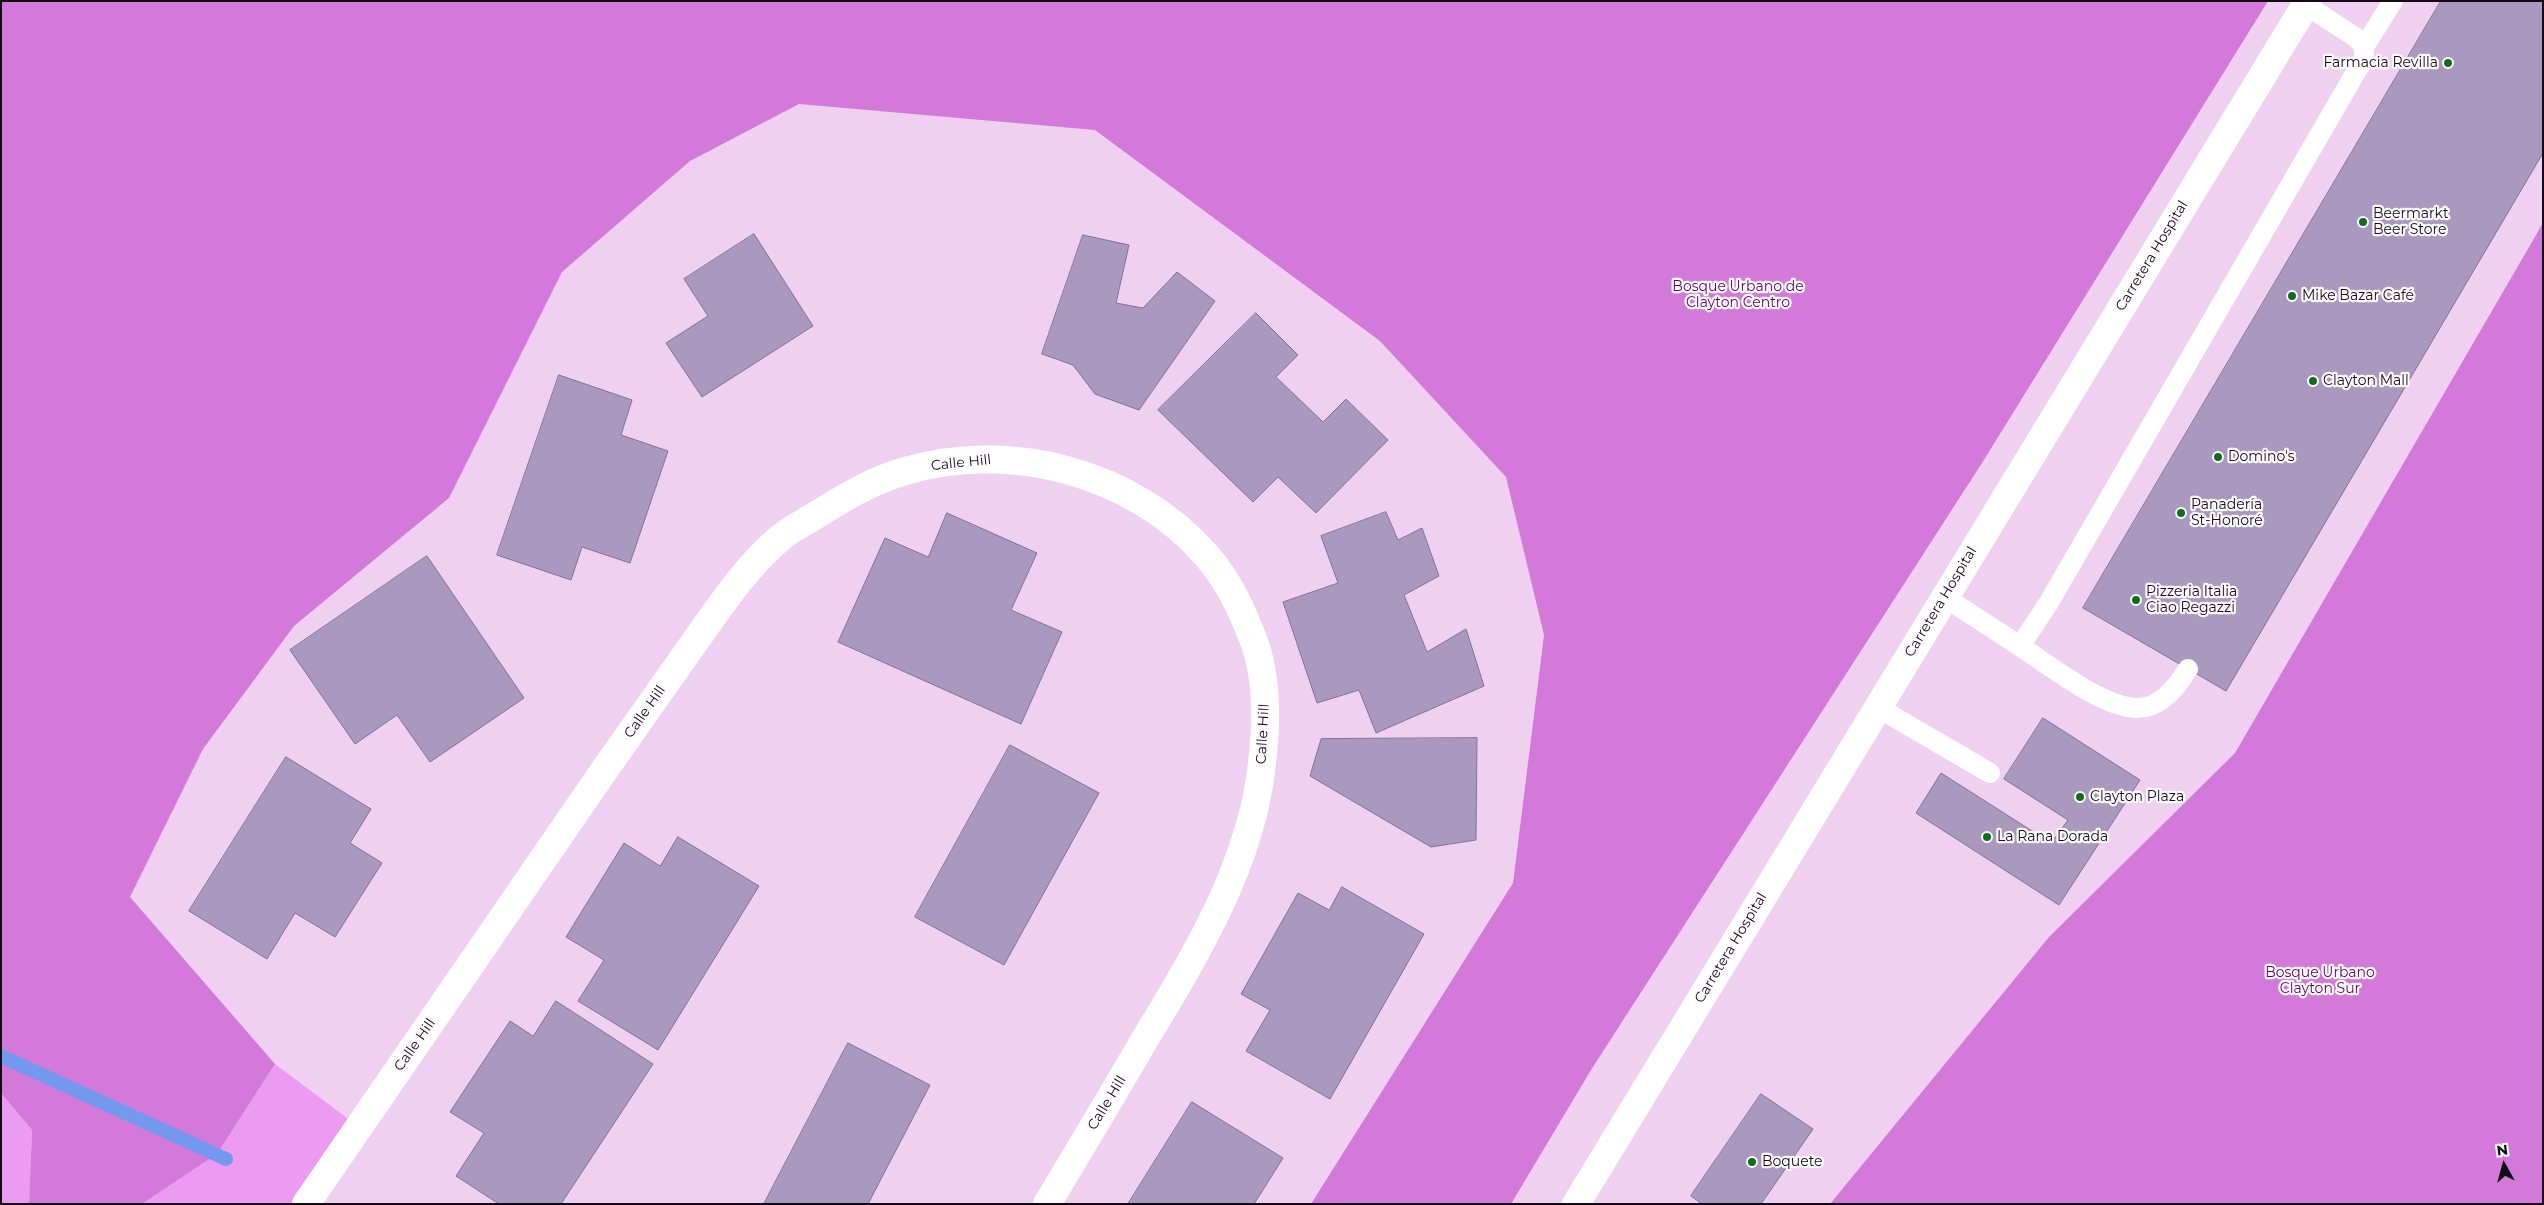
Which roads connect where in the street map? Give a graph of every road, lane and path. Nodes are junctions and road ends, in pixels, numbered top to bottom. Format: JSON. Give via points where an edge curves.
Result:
{"nodes":[{"id":1,"x":2393,"y":1,"type":"edge"},
{"id":2,"x":2307,"y":3,"type":"edge"},
{"id":3,"x":2364,"y":47,"type":"junction"},
{"id":4,"x":1944,"y":597,"type":"junction"},
{"id":5,"x":2020,"y":646,"type":"junction"},
{"id":6,"x":2188,"y":669,"type":"dead end"},
{"id":7,"x":1877,"y":707,"type":"junction"},
{"id":8,"x":1990,"y":773,"type":"dead end"},
{"id":9,"x":306,"y":1204,"type":"edge"},
{"id":10,"x":1047,"y":1204,"type":"edge"},
{"id":11,"x":1576,"y":1204,"type":"edge"}],
"edges":[{"from":1,"to":3,"type":"lane"},
{"from":2,"to":3,"type":"lane","via":[[2358,39]]},
{"from":2,"to":4,"type":"street","name":"Carretera Hospital"},
{"from":3,"to":5,"type":"lane","via":[[2364,58],[2359,67],[2053,596]]},
{"from":4,"to":5,"type":"lane"},
{"from":4,"to":7,"type":"street","name":"Carretera Hospital"},
{"from":5,"to":6,"type":"lane","via":[[2099,696],[2135,708],[2150,706],[2168,695]]},
{"from":7,"to":8,"type":"lane"},
{"from":7,"to":11,"type":"street","name":"Carretera Hospital"},
{"from":9,"to":10,"type":"street","name":"Calle Hill","via":[[679,663],[729,594],[780,538],[860,487],[904,471],[950,461],[996,459],[1043,464],[1088,476],[1131,496],[1174,525],[1208,557],[1232,595],[1253,637],[1264,688],[1262,765],[1249,826],[1232,875],[1209,928],[1175,990]]}]}
